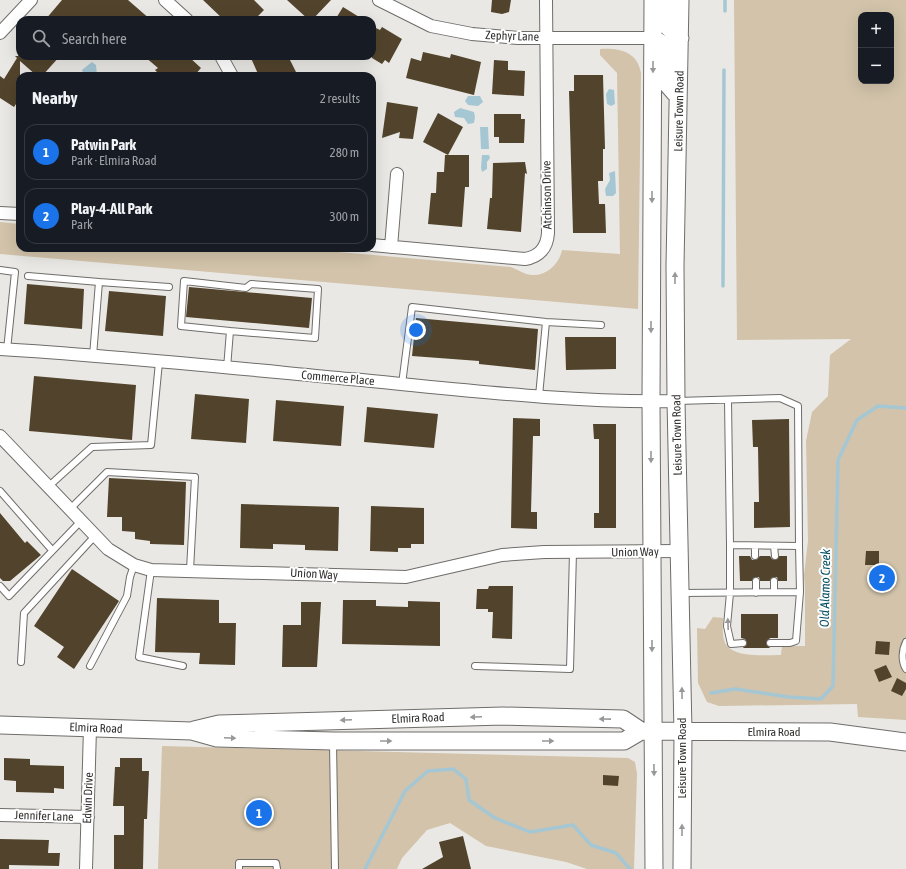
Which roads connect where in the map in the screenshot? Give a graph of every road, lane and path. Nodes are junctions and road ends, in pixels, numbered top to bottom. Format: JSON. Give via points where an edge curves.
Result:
{"nodes":[{"id":1,"x":30,"y":0,"type":"edge"},
{"id":2,"x":165,"y":0,"type":"edge"},
{"id":3,"x":379,"y":0,"type":"edge"},
{"id":4,"x":546,"y":0,"type":"edge"},
{"id":5,"x":653,"y":0,"type":"edge"},
{"id":6,"x":665,"y":0,"type":"edge"},
{"id":7,"x":680,"y":0,"type":"edge"},
{"id":8,"x":183,"y":16,"type":"edge"},
{"id":9,"x":0,"y":33,"type":"edge"},
{"id":10,"x":546,"y":38,"type":"junction"},
{"id":11,"x":653,"y":38,"type":"junction"},
{"id":12,"x":680,"y":38,"type":"junction"},
{"id":13,"x":222,"y":60,"type":"edge"},
{"id":14,"x":230,"y":72,"type":"edge"},
{"id":15,"x":679,"y":97,"type":"junction"},
{"id":16,"x":397,"y":174,"type":"dead end"},
{"id":17,"x":0,"y":212,"type":"edge"},
{"id":18,"x":16,"y":214,"type":"edge"},
{"id":19,"x":376,"y":245,"type":"edge"},
{"id":20,"x":391,"y":247,"type":"junction"},
{"id":21,"x":0,"y":270,"type":"edge"},
{"id":22,"x":28,"y":276,"type":"dead end"},
{"id":23,"x":99,"y":282,"type":"junction"},
{"id":24,"x":168,"y":287,"type":"dead end"},
{"id":25,"x":546,"y":322,"type":"junction"},
{"id":26,"x":601,"y":325,"type":"dead end"},
{"id":27,"x":230,"y":331,"type":"junction"},
{"id":28,"x":4,"y":349,"type":"edge"},
{"id":29,"x":93,"y":356,"type":"junction"},
{"id":30,"x":159,"y":362,"type":"junction"},
{"id":31,"x":227,"y":368,"type":"junction"},
{"id":32,"x":402,"y":384,"type":"junction"},
{"id":33,"x":539,"y":396,"type":"junction"},
{"id":34,"x":728,"y":400,"type":"junction"},
{"id":35,"x":651,"y":401,"type":"junction"},
{"id":36,"x":676,"y":401,"type":"junction"},
{"id":37,"x":0,"y":436,"type":"edge"},
{"id":38,"x":49,"y":486,"type":"junction"},
{"id":39,"x":0,"y":491,"type":"edge"},
{"id":40,"x":70,"y":509,"type":"junction"},
{"id":41,"x":81,"y":521,"type":"junction"},
{"id":42,"x":94,"y":537,"type":"junction"},
{"id":43,"x":730,"y":545,"type":"junction"},
{"id":44,"x":755,"y":546,"type":"junction"},
{"id":45,"x":774,"y":546,"type":"junction"},
{"id":46,"x":799,"y":546,"type":"junction"},
{"id":47,"x":52,"y":550,"type":"junction"},
{"id":48,"x":679,"y":551,"type":"junction"},
{"id":49,"x":573,"y":552,"type":"junction"},
{"id":50,"x":652,"y":552,"type":"junction"},
{"id":51,"x":755,"y":556,"type":"dead end"},
{"id":52,"x":775,"y":556,"type":"dead end"},
{"id":53,"x":134,"y":565,"type":"junction"},
{"id":54,"x":151,"y":570,"type":"junction"},
{"id":55,"x":190,"y":570,"type":"junction"},
{"id":56,"x":756,"y":581,"type":"dead end"},
{"id":57,"x":774,"y":581,"type":"dead end"},
{"id":58,"x":0,"y":586,"type":"edge"},
{"id":59,"x":680,"y":592,"type":"junction"},
{"id":60,"x":756,"y":592,"type":"junction"},
{"id":61,"x":774,"y":592,"type":"junction"},
{"id":62,"x":800,"y":592,"type":"junction"},
{"id":63,"x":730,"y":593,"type":"junction"},
{"id":64,"x":906,"y":642,"type":"edge"},
{"id":65,"x":743,"y":643,"type":"dead end"},
{"id":66,"x":770,"y":643,"type":"dead end"},
{"id":67,"x":21,"y":662,"type":"dead end"},
{"id":68,"x":90,"y":666,"type":"dead end"},
{"id":69,"x":183,"y":666,"type":"dead end"},
{"id":70,"x":475,"y":666,"type":"dead end"},
{"id":71,"x":906,"y":669,"type":"edge"},
{"id":72,"x":0,"y":725,"type":"edge"},
{"id":73,"x":90,"y":728,"type":"junction"},
{"id":74,"x":192,"y":731,"type":"junction"},
{"id":75,"x":647,"y":731,"type":"junction"},
{"id":76,"x":683,"y":732,"type":"junction"},
{"id":77,"x":333,"y":741,"type":"junction"},
{"id":78,"x":906,"y":742,"type":"edge"},
{"id":79,"x":0,"y":814,"type":"edge"},
{"id":80,"x":88,"y":817,"type":"junction"},
{"id":81,"x":86,"y":869,"type":"edge"},
{"id":82,"x":239,"y":869,"type":"edge"},
{"id":83,"x":277,"y":869,"type":"edge"},
{"id":84,"x":335,"y":869,"type":"edge"},
{"id":85,"x":654,"y":869,"type":"edge"},
{"id":86,"x":682,"y":869,"type":"edge"}],
"edges":[{"from":1,"to":9,"type":"street"},
{"from":2,"to":8,"type":"street"},
{"from":3,"to":10,"type":"street","name":"Zephyr Lane","via":[[431,26],[494,37]]},
{"from":4,"to":10,"type":"street","name":"Atchinson Drive"},
{"from":5,"to":11,"type":"main road"},
{"from":6,"to":12,"type":"main road","via":[[666,25]]},
{"from":7,"to":12,"type":"main road","name":"Leisure Town Road"},
{"from":10,"to":11,"type":"street","name":"Zephyr Lane"},
{"from":10,"to":20,"type":"street","name":"Atchinson Drive","via":[[548,234],[544,248],[536,256],[525,259]]},
{"from":11,"to":15,"type":"main road","via":[[668,48],[668,85]]},
{"from":11,"to":35,"type":"main road","one_way":true},
{"from":12,"to":15,"type":"main road","name":"Leisure Town Road"},
{"from":13,"to":14,"type":"street"},
{"from":36,"to":15,"type":"main road","name":"Leisure Town Road","one_way":true,"via":[[675,266]]},
{"from":16,"to":20,"type":"street"},
{"from":17,"to":18,"type":"street"},
{"from":19,"to":20,"type":"street","name":"Atchinson Drive"},
{"from":21,"to":28,"type":"lane","via":[[15,272]]},
{"from":22,"to":23,"type":"lane"},
{"from":23,"to":24,"type":"lane"},
{"from":23,"to":29,"type":"lane"},
{"from":25,"to":26,"type":"lane"},
{"from":25,"to":32,"type":"lane","via":[[412,307]]},
{"from":25,"to":33,"type":"lane"},
{"from":27,"to":27,"type":"lane","via":[[180,326],[184,282],[246,288],[251,284],[318,289],[315,338]]},
{"from":27,"to":31,"type":"lane"},
{"from":28,"to":29,"type":"street","name":"Commerce Place"},
{"from":29,"to":30,"type":"street","name":"Commerce Place"},
{"from":30,"to":31,"type":"street","name":"Commerce Place"},
{"from":30,"to":38,"type":"lane","via":[[151,444],[92,447]]},
{"from":31,"to":32,"type":"street","name":"Commerce Place"},
{"from":32,"to":33,"type":"street","name":"Commerce Place"},
{"from":33,"to":35,"type":"street","name":"Commerce Place"},
{"from":34,"to":36,"type":"lane"},
{"from":34,"to":43,"type":"lane"},
{"from":34,"to":46,"type":"lane","via":[[780,398],[798,406]]},
{"from":35,"to":36,"type":"street","name":"Commerce Place"},
{"from":35,"to":50,"type":"main road","one_way":true},
{"from":36,"to":48,"type":"main road","name":"Leisure Town Road"},
{"from":37,"to":38,"type":"street","name":"Union Way"},
{"from":38,"to":40,"type":"street","name":"Union Way"},
{"from":39,"to":47,"type":"lane"},
{"from":40,"to":41,"type":"street","name":"Union Way"},
{"from":40,"to":55,"type":"lane","via":[[107,472],[195,478]]},
{"from":41,"to":42,"type":"street","name":"Union Way"},
{"from":41,"to":47,"type":"lane"},
{"from":42,"to":53,"type":"street","name":"Union Way","via":[[108,550]]},
{"from":42,"to":67,"type":"lane","via":[[24,613]]},
{"from":43,"to":44,"type":"lane"},
{"from":43,"to":63,"type":"lane"},
{"from":44,"to":45,"type":"lane"},
{"from":44,"to":51,"type":"lane"},
{"from":45,"to":46,"type":"lane"},
{"from":45,"to":52,"type":"lane"},
{"from":46,"to":62,"type":"lane"},
{"from":47,"to":58,"type":"lane","via":[[9,596]]},
{"from":48,"to":50,"type":"street","name":"Union Way"},
{"from":48,"to":59,"type":"main road","name":"Leisure Town Road"},
{"from":49,"to":50,"type":"street","name":"Union Way"},
{"from":49,"to":55,"type":"street","name":"Union Way","via":[[502,555],[406,577]]},
{"from":49,"to":70,"type":"lane","via":[[570,668]]},
{"from":50,"to":75,"type":"main road","one_way":true},
{"from":53,"to":54,"type":"street","name":"Union Way"},
{"from":53,"to":68,"type":"lane","via":[[127,596]]},
{"from":54,"to":55,"type":"street","name":"Union Way"},
{"from":54,"to":69,"type":"lane","via":[[138,657]]},
{"from":56,"to":60,"type":"lane"},
{"from":57,"to":61,"type":"lane"},
{"from":59,"to":63,"type":"lane"},
{"from":76,"to":59,"type":"main road","name":"Leisure Town Road","one_way":true},
{"from":60,"to":61,"type":"lane"},
{"from":60,"to":63,"type":"lane"},
{"from":61,"to":62,"type":"lane"},
{"from":62,"to":66,"type":"lane","via":[[796,641]]},
{"from":65,"to":63,"type":"lane","one_way":true,"via":[[731,644],[727,626]]},
{"from":64,"to":71,"type":"lane","via":[[903,648],[903,664]]},
{"from":72,"to":73,"type":"main road","name":"Elmira Road"},
{"from":73,"to":74,"type":"main road","name":"Elmira Road"},
{"from":73,"to":80,"type":"street","name":"Edwin Drive"},
{"from":75,"to":74,"type":"main road","name":"Elmira Road","one_way":true,"via":[[623,719],[503,716],[218,724]]},
{"from":74,"to":77,"type":"main road","name":"Elmira Road","one_way":true,"via":[[217,738]]},
{"from":75,"to":76,"type":"main road","name":"Elmira Road"},
{"from":77,"to":75,"type":"main road","name":"Elmira Road","one_way":true,"via":[[624,740]]},
{"from":75,"to":85,"type":"main road","one_way":true},
{"from":76,"to":78,"type":"main road","name":"Elmira Road","via":[[830,732]]},
{"from":86,"to":76,"type":"main road","name":"Leisure Town Road","one_way":true},
{"from":77,"to":84,"type":"lane"},
{"from":79,"to":80,"type":"street","name":"Jennifer Lane"},
{"from":80,"to":81,"type":"street","name":"Edwin Drive"},
{"from":82,"to":83,"type":"lane","via":[[239,862],[276,863]]}]}
